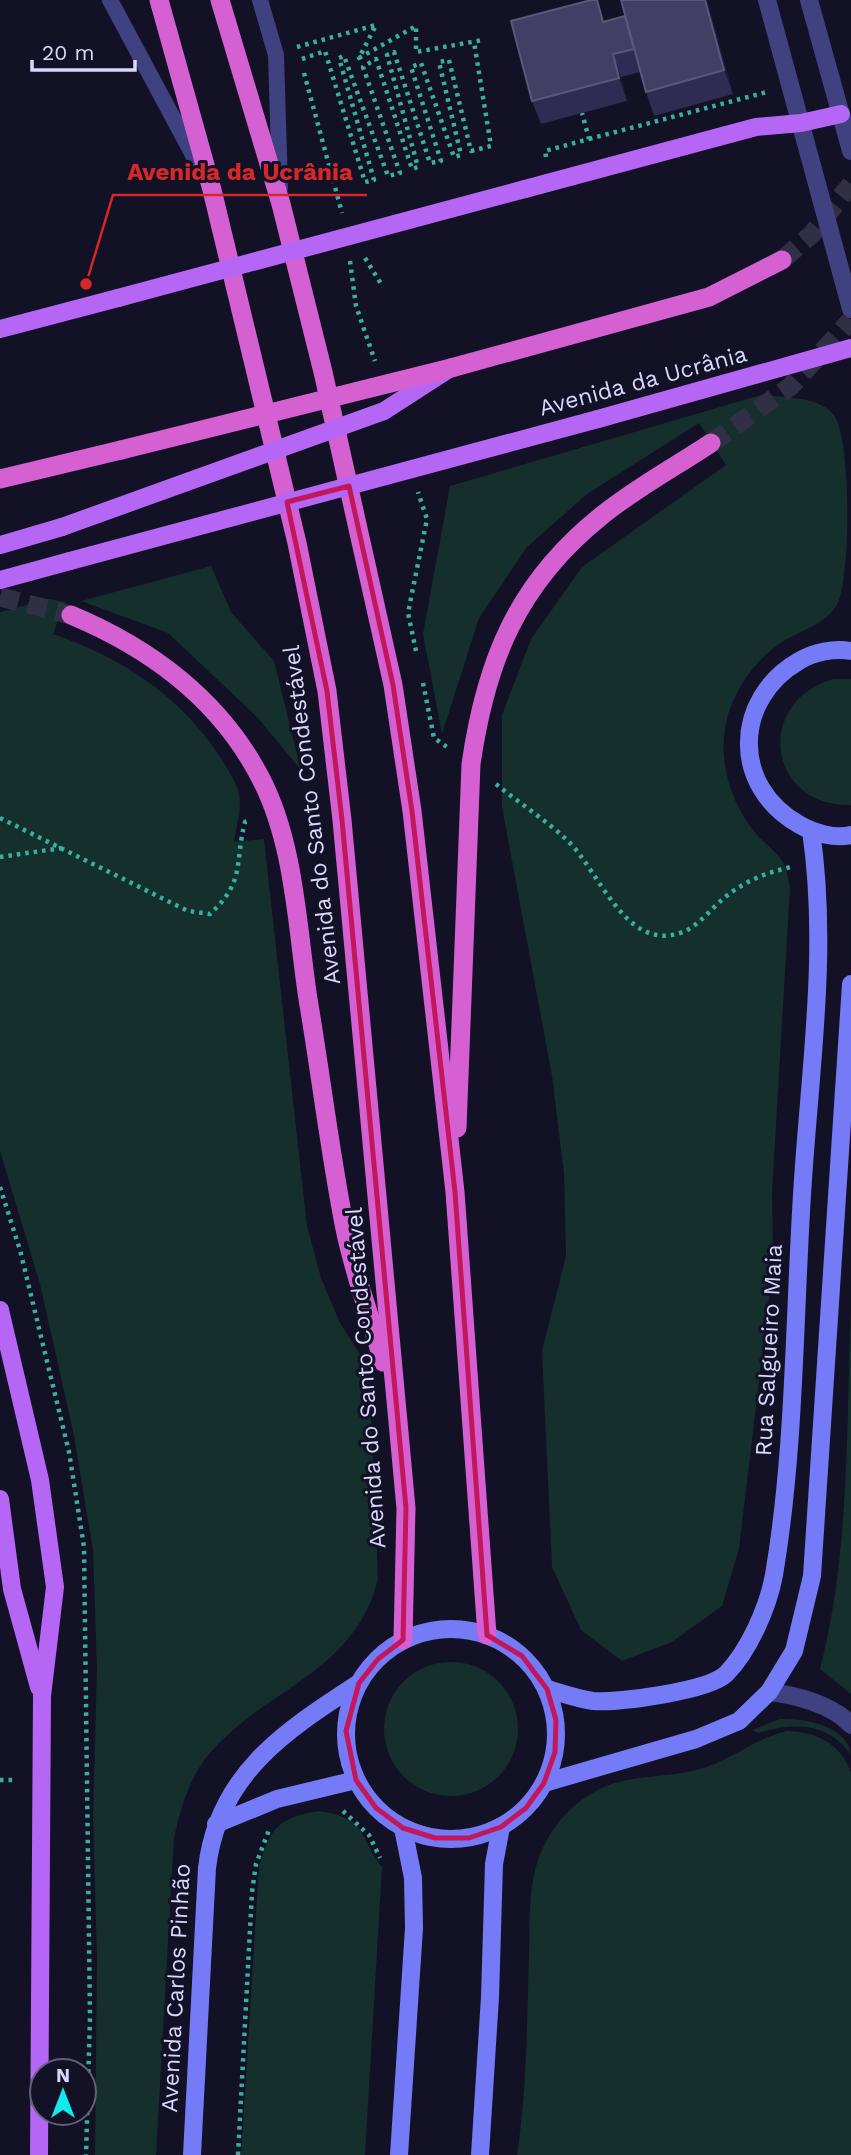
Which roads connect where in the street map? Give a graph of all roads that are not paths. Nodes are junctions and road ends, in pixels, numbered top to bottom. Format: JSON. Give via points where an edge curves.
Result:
{"nodes":[{"id":1,"x":110,"y":0,"type":"edge"},
{"id":2,"x":159,"y":0,"type":"edge"},
{"id":3,"x":220,"y":0,"type":"edge"},
{"id":4,"x":260,"y":0,"type":"edge"},
{"id":5,"x":767,"y":0,"type":"edge"},
{"id":6,"x":809,"y":0,"type":"edge"},
{"id":7,"x":841,"y":114,"type":"junction"},
{"id":8,"x":801,"y":124,"type":"junction"},
{"id":9,"x":851,"y":151,"type":"edge"},
{"id":10,"x":212,"y":190,"type":"junction"},
{"id":11,"x":281,"y":204,"type":"junction"},
{"id":12,"x":782,"y":260,"type":"tunnel mouth"},
{"id":13,"x":851,"y":309,"type":"edge"},
{"id":14,"x":0,"y":329,"type":"edge"},
{"id":15,"x":851,"y":348,"type":"edge"},
{"id":16,"x":451,"y":368,"type":"junction"},
{"id":17,"x":711,"y":443,"type":"tunnel mouth"},
{"id":18,"x":0,"y":479,"type":"edge"},
{"id":19,"x":0,"y":545,"type":"edge"},
{"id":20,"x":0,"y":580,"type":"edge"},
{"id":21,"x":71,"y":615,"type":"tunnel mouth"},
{"id":22,"x":848,"y":647,"type":"edge"},
{"id":23,"x":811,"y":831,"type":"junction"},
{"id":24,"x":851,"y":835,"type":"edge"},
{"id":25,"x":851,"y":985,"type":"edge"},
{"id":26,"x":455,"y":1192,"type":"junction"},
{"id":27,"x":0,"y":1310,"type":"edge"},
{"id":28,"x":396,"y":1405,"type":"junction"},
{"id":29,"x":0,"y":1499,"type":"edge"},
{"id":30,"x":487,"y":1635,"type":"junction"},
{"id":31,"x":403,"y":1640,"type":"junction"},
{"id":32,"x":359,"y":1683,"type":"junction"},
{"id":33,"x":547,"y":1689,"type":"junction"},
{"id":34,"x":769,"y":1692,"type":"junction"},
{"id":35,"x":42,"y":1696,"type":"junction"},
{"id":36,"x":851,"y":1725,"type":"edge"},
{"id":37,"x":356,"y":1780,"type":"junction"},
{"id":38,"x":544,"y":1783,"type":"junction"},
{"id":39,"x":216,"y":1824,"type":"junction"},
{"id":40,"x":501,"y":1826,"type":"junction"},
{"id":41,"x":403,"y":1828,"type":"junction"},
{"id":42,"x":40,"y":2155,"type":"edge"},
{"id":43,"x":192,"y":2155,"type":"edge"},
{"id":44,"x":399,"y":2155,"type":"edge"},
{"id":45,"x":480,"y":2155,"type":"edge"}],
"edges":[{"from":1,"to":10,"type":"lane"},
{"from":2,"to":10,"type":"highway","name":"Avenida do Santo Condestável"},
{"from":3,"to":11,"type":"highway"},
{"from":4,"to":11,"type":"lane","via":[[276,55]]},
{"from":5,"to":8,"type":"street"},
{"from":6,"to":7,"type":"street"},
{"from":7,"to":8,"type":"main road"},
{"from":7,"to":9,"type":"street"},
{"from":8,"to":13,"type":"street"},
{"from":8,"to":14,"type":"main road","bridge":true,"via":[[756,127]]},
{"from":10,"to":28,"type":"highway","name":"Avenida do Santo Condestável","via":[[297,543],[327,691]]},
{"from":11,"to":26,"type":"highway","via":[[393,685]]},
{"from":12,"to":16,"type":"highway","via":[[709,297]]},
{"from":15,"to":20,"type":"main road","name":"Avenida da Ucrânia","bridge":true},
{"from":16,"to":18,"type":"highway","bridge":true},
{"from":16,"to":19,"type":"main road","bridge":true,"via":[[384,411]]},
{"from":17,"to":26,"type":"highway","via":[[601,515],[560,552],[530,589],[490,668],[471,765]]},
{"from":21,"to":28,"type":"highway","via":[[128,640],[160,662],[215,712],[261,779],[291,883],[346,1231]]},
{"from":22,"to":23,"type":"main road","via":[[811,654],[782,671],[761,696],[749,727],[749,759],[761,790],[782,815]]},
{"from":23,"to":24,"type":"main road"},
{"from":23,"to":33,"type":"main road","name":"Rua Salgueiro Maia","via":[[819,886],[816,996],[790,1441],[774,1578],[748,1648],[723,1676],[668,1695],[593,1701]]},
{"from":25,"to":34,"type":"main road","via":[[812,1576],[794,1651]]},
{"from":26,"to":30,"type":"highway"},
{"from":27,"to":35,"type":"main road","via":[[40,1480],[55,1587]]},
{"from":28,"to":31,"type":"highway","name":"Avenida do Santo Condestável","via":[[406,1508]]},
{"from":29,"to":35,"type":"main road","via":[[12,1590]]},
{"from":30,"to":31,"type":"main road","via":[[430,1631]]},
{"from":30,"to":33,"type":"main road","via":[[522,1656]]},
{"from":31,"to":32,"type":"main road","via":[[377,1659]]},
{"from":32,"to":37,"type":"main road","via":[[346,1731]]},
{"from":32,"to":39,"type":"main road","name":"Avenida Carlos Pinhão","via":[[284,1733],[239,1780]]},
{"from":33,"to":38,"type":"main road","via":[[556,1731],[555,1752]]},
{"from":34,"to":36,"type":"street","via":[[795,1695],[845,1717]]},
{"from":34,"to":38,"type":"main road","via":[[739,1721],[696,1739]]},
{"from":35,"to":42,"type":"main road"},
{"from":37,"to":39,"type":"main road","via":[[277,1799]]},
{"from":37,"to":41,"type":"main road","via":[[376,1808]]},
{"from":38,"to":40,"type":"main road","via":[[526,1808]]},
{"from":39,"to":43,"type":"main road","name":"Avenida Carlos Pinhão","via":[[207,1868]]},
{"from":40,"to":41,"type":"main road","via":[[469,1838],[435,1838]]},
{"from":40,"to":45,"type":"main road","via":[[494,1864]]},
{"from":41,"to":44,"type":"main road","via":[[413,1878],[414,1928]]}]}
